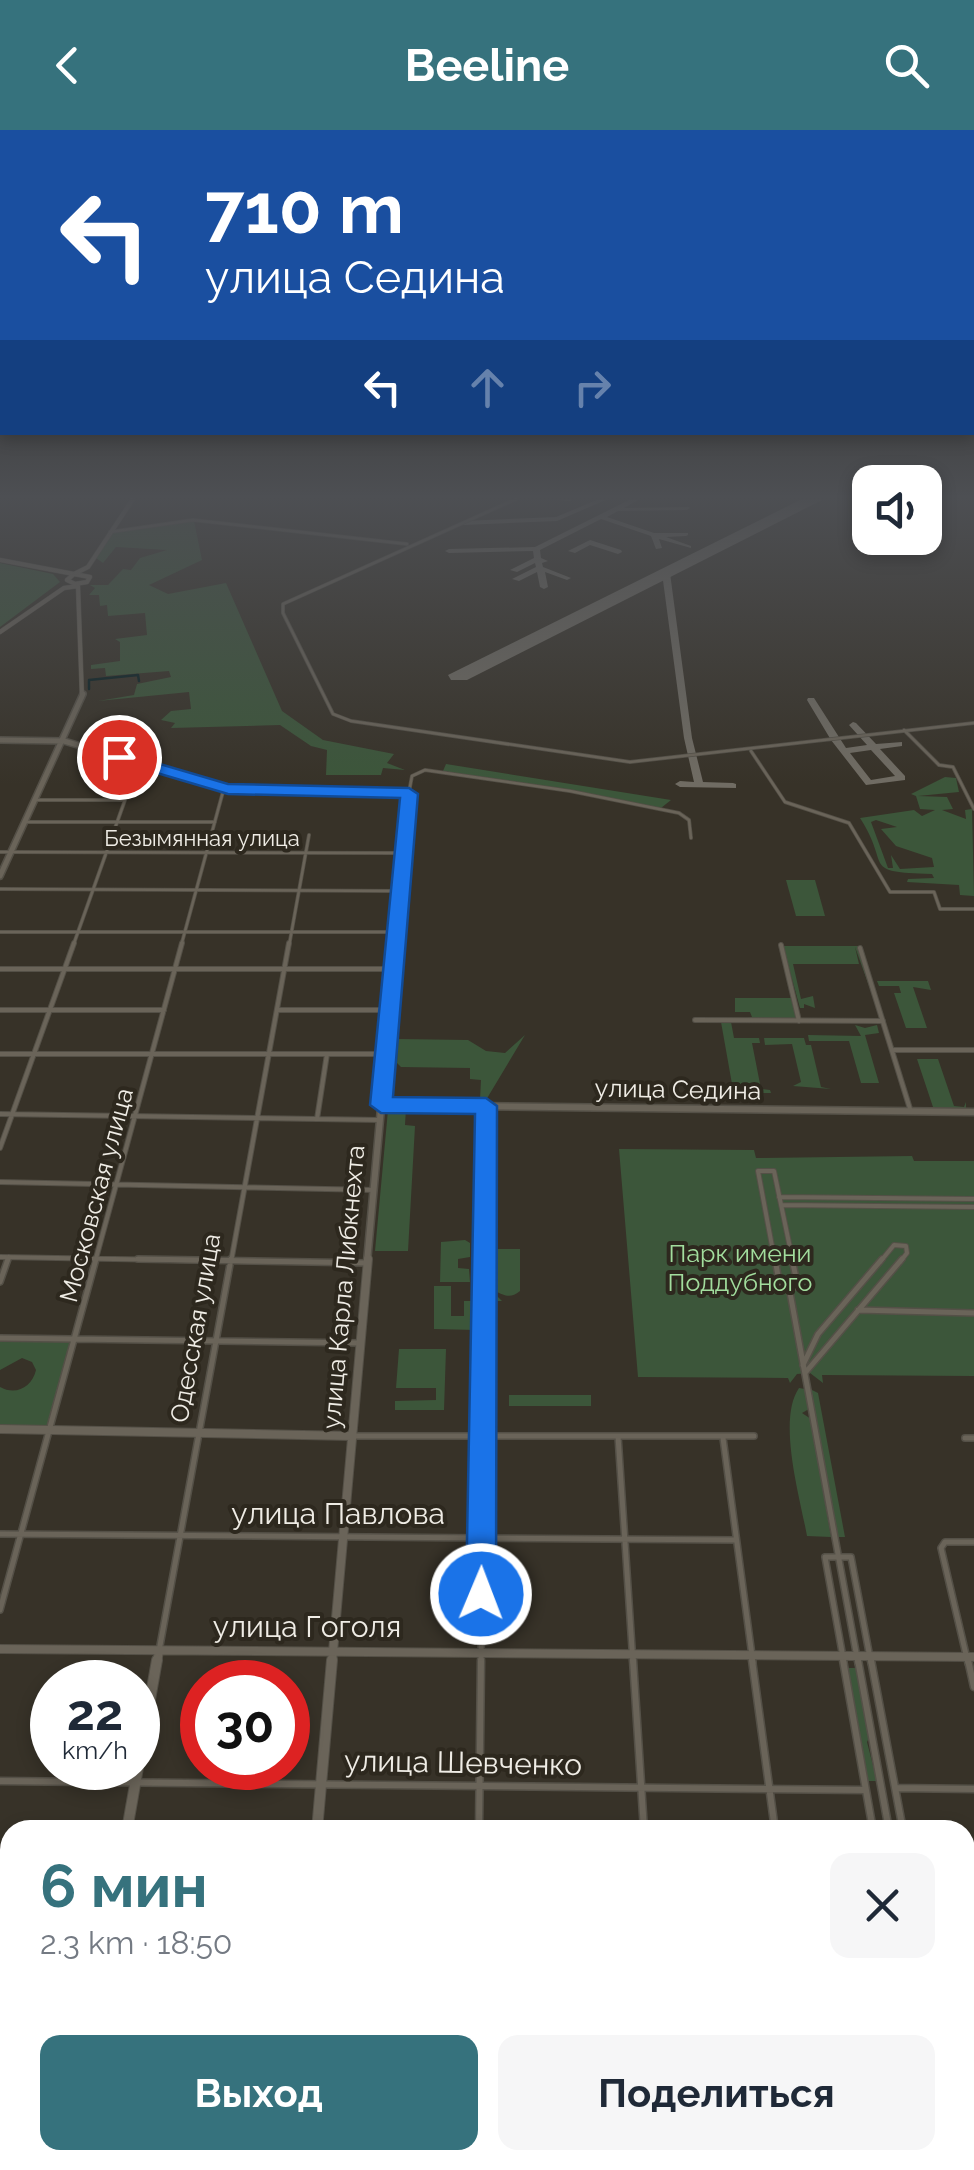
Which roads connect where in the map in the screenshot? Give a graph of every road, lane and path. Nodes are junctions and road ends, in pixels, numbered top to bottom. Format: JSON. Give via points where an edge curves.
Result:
{"nodes":[{"id":1,"x":53,"y":594,"type":"edge"},
{"id":2,"x":56,"y":594,"type":"edge"},
{"id":3,"x":82,"y":594,"type":"edge"},
{"id":4,"x":305,"y":594,"type":"edge"},
{"id":5,"x":50,"y":597,"type":"junction"},
{"id":6,"x":81,"y":597,"type":"joint"},
{"id":7,"x":0,"y":632,"type":"edge"},
{"id":8,"x":974,"y":723,"type":"edge"},
{"id":9,"x":902,"y":729,"type":"junction"},
{"id":10,"x":0,"y":740,"type":"edge"},
{"id":11,"x":64,"y":741,"type":"junction"},
{"id":12,"x":750,"y":748,"type":"junction"},
{"id":13,"x":224,"y":788,"type":"junction"},
{"id":14,"x":409,"y":794,"type":"junction"},
{"id":15,"x":36,"y":800,"type":"junction"},
{"id":16,"x":126,"y":800,"type":"joint"},
{"id":17,"x":974,"y":808,"type":"edge"},
{"id":18,"x":26,"y":822,"type":"junction"},
{"id":19,"x":117,"y":822,"type":"junction"},
{"id":20,"x":215,"y":822,"type":"junction"},
{"id":21,"x":309,"y":835,"type":"dead end"},
{"id":22,"x":691,"y":838,"type":"dead end"},
{"id":23,"x":0,"y":852,"type":"edge"},
{"id":24,"x":11,"y":852,"type":"junction"},
{"id":25,"x":106,"y":852,"type":"junction"},
{"id":26,"x":208,"y":853,"type":"junction"},
{"id":27,"x":306,"y":853,"type":"junction"},
{"id":28,"x":404,"y":853,"type":"junction"},
{"id":29,"x":0,"y":876,"type":"edge"},
{"id":30,"x":0,"y":890,"type":"edge"},
{"id":31,"x":93,"y":890,"type":"junction"},
{"id":32,"x":197,"y":890,"type":"junction"},
{"id":33,"x":299,"y":891,"type":"junction"},
{"id":34,"x":400,"y":891,"type":"junction"},
{"id":35,"x":974,"y":909,"type":"edge"},
{"id":36,"x":0,"y":932,"type":"edge"},
{"id":37,"x":78,"y":932,"type":"junction"},
{"id":38,"x":185,"y":932,"type":"junction"},
{"id":39,"x":291,"y":932,"type":"junction"},
{"id":40,"x":397,"y":932,"type":"junction"},
{"id":41,"x":781,"y":945,"type":"dead end"},
{"id":42,"x":860,"y":948,"type":"dead end"},
{"id":43,"x":0,"y":969,"type":"edge"},
{"id":44,"x":64,"y":969,"type":"junction"},
{"id":45,"x":394,"y":969,"type":"junction"},
{"id":46,"x":176,"y":970,"type":"junction"},
{"id":47,"x":285,"y":970,"type":"junction"},
{"id":48,"x":0,"y":1010,"type":"edge"},
{"id":49,"x":50,"y":1010,"type":"junction"},
{"id":50,"x":164,"y":1010,"type":"junction"},
{"id":51,"x":277,"y":1010,"type":"junction"},
{"id":52,"x":390,"y":1010,"type":"junction"},
{"id":53,"x":696,"y":1020,"type":"dead end"},
{"id":54,"x":800,"y":1020,"type":"junction"},
{"id":55,"x":883,"y":1021,"type":"junction"},
{"id":56,"x":892,"y":1050,"type":"junction"},
{"id":57,"x":974,"y":1050,"type":"edge"},
{"id":58,"x":0,"y":1054,"type":"edge"},
{"id":59,"x":34,"y":1054,"type":"junction"},
{"id":60,"x":153,"y":1054,"type":"junction"},
{"id":61,"x":269,"y":1054,"type":"junction"},
{"id":62,"x":327,"y":1054,"type":"junction"},
{"id":63,"x":386,"y":1054,"type":"junction"},
{"id":64,"x":381,"y":1105,"type":"junction"},
{"id":65,"x":486,"y":1106,"type":"junction"},
{"id":66,"x":910,"y":1112,"type":"junction"},
{"id":67,"x":974,"y":1112,"type":"edge"},
{"id":68,"x":0,"y":1114,"type":"edge"},
{"id":69,"x":12,"y":1114,"type":"junction"},
{"id":70,"x":136,"y":1117,"type":"junction"},
{"id":71,"x":257,"y":1119,"type":"junction"},
{"id":72,"x":317,"y":1120,"type":"junction"},
{"id":73,"x":380,"y":1120,"type":"junction"},
{"id":74,"x":0,"y":1148,"type":"edge"},
{"id":75,"x":0,"y":1182,"type":"edge"},
{"id":76,"x":117,"y":1185,"type":"junction"},
{"id":77,"x":244,"y":1187,"type":"junction"},
{"id":78,"x":374,"y":1190,"type":"junction"},
{"id":79,"x":780,"y":1197,"type":"junction"},
{"id":80,"x":974,"y":1199,"type":"edge"},
{"id":81,"x":781,"y":1205,"type":"junction"},
{"id":82,"x":974,"y":1207,"type":"edge"},
{"id":83,"x":0,"y":1257,"type":"edge"},
{"id":84,"x":8,"y":1257,"type":"junction"},
{"id":85,"x":97,"y":1259,"type":"junction"},
{"id":86,"x":230,"y":1260,"type":"junction"},
{"id":87,"x":368,"y":1263,"type":"junction"},
{"id":88,"x":0,"y":1282,"type":"edge"},
{"id":89,"x":788,"y":1287,"type":"junction"},
{"id":90,"x":858,"y":1310,"type":"junction"},
{"id":91,"x":974,"y":1312,"type":"edge"},
{"id":92,"x":0,"y":1338,"type":"edge"},
{"id":93,"x":74,"y":1339,"type":"junction"},
{"id":94,"x":216,"y":1342,"type":"junction"},
{"id":95,"x":360,"y":1343,"type":"junction"},
{"id":96,"x":803,"y":1365,"type":"junction"},
{"id":97,"x":805,"y":1373,"type":"junction"},
{"id":98,"x":0,"y":1429,"type":"edge"},
{"id":99,"x":50,"y":1430,"type":"junction"},
{"id":100,"x":198,"y":1433,"type":"junction"},
{"id":101,"x":352,"y":1436,"type":"junction"},
{"id":102,"x":482,"y":1436,"type":"junction"},
{"id":103,"x":618,"y":1436,"type":"junction"},
{"id":104,"x":723,"y":1436,"type":"junction"},
{"id":105,"x":754,"y":1436,"type":"dead end"},
{"id":106,"x":965,"y":1438,"type":"dead end"},
{"id":107,"x":974,"y":1438,"type":"edge"},
{"id":108,"x":0,"y":1534,"type":"edge"},
{"id":109,"x":21,"y":1534,"type":"junction"},
{"id":110,"x":180,"y":1535,"type":"junction"},
{"id":111,"x":343,"y":1536,"type":"junction"},
{"id":112,"x":482,"y":1538,"type":"junction"},
{"id":113,"x":624,"y":1539,"type":"junction"},
{"id":114,"x":736,"y":1540,"type":"junction"},
{"id":115,"x":974,"y":1542,"type":"edge"},
{"id":116,"x":838,"y":1557,"type":"junction"},
{"id":117,"x":0,"y":1610,"type":"edge"},
{"id":118,"x":0,"y":1648,"type":"edge"},
{"id":119,"x":159,"y":1651,"type":"junction"},
{"id":120,"x":333,"y":1652,"type":"junction"},
{"id":121,"x":480,"y":1653,"type":"junction"},
{"id":122,"x":632,"y":1654,"type":"junction"},
{"id":123,"x":752,"y":1655,"type":"junction"},
{"id":124,"x":842,"y":1656,"type":"junction"},
{"id":125,"x":857,"y":1656,"type":"junction"},
{"id":126,"x":870,"y":1656,"type":"junction"},
{"id":127,"x":970,"y":1657,"type":"edge"},
{"id":128,"x":157,"y":1660,"type":"edge"},
{"id":129,"x":974,"y":1687,"type":"edge"},
{"id":130,"x":0,"y":1780,"type":"edge"},
{"id":131,"x":30,"y":1780,"type":"edge"},
{"id":132,"x":160,"y":1782,"type":"edge"},
{"id":133,"x":321,"y":1784,"type":"junction"},
{"id":134,"x":479,"y":1786,"type":"junction"},
{"id":135,"x":641,"y":1787,"type":"junction"},
{"id":136,"x":769,"y":1788,"type":"junction"},
{"id":137,"x":895,"y":1788,"type":"junction"},
{"id":138,"x":974,"y":1789,"type":"edge"},
{"id":139,"x":134,"y":1790,"type":"edge"},
{"id":140,"x":866,"y":1790,"type":"junction"},
{"id":141,"x":129,"y":1820,"type":"edge"},
{"id":142,"x":318,"y":1820,"type":"edge"},
{"id":143,"x":479,"y":1820,"type":"edge"},
{"id":144,"x":643,"y":1820,"type":"edge"},
{"id":145,"x":774,"y":1820,"type":"edge"},
{"id":146,"x":871,"y":1820,"type":"edge"},
{"id":147,"x":887,"y":1820,"type":"edge"},
{"id":148,"x":901,"y":1820,"type":"edge"}],
"edges":[{"from":1,"to":5,"type":"street"},
{"from":2,"to":5,"type":"street"},
{"from":3,"to":6,"type":"street"},
{"from":4,"to":12,"type":"street","via":[[282,605],[336,716],[617,762]]},
{"from":5,"to":7,"type":"street"},
{"from":6,"to":11,"type":"street","via":[[84,690]]},
{"from":8,"to":9,"type":"street"},
{"from":9,"to":12,"type":"street"},
{"from":9,"to":17,"type":"street","via":[[939,765],[953,767]]},
{"from":10,"to":11,"type":"street"},
{"from":11,"to":13,"type":"street"},
{"from":11,"to":15,"type":"street"},
{"from":12,"to":35,"type":"street","via":[[785,802],[851,826],[890,892],[934,892],[940,909]]},
{"from":13,"to":14,"type":"street"},
{"from":13,"to":20,"type":"street","name":"Московская улица"},
{"from":14,"to":22,"type":"street","via":[[412,775],[438,771],[675,812],[689,820]]},
{"from":14,"to":28,"type":"street","name":"улица Карла Либкнехта"},
{"from":15,"to":16,"type":"street"},
{"from":15,"to":18,"type":"street"},
{"from":16,"to":19,"type":"street"},
{"from":18,"to":19,"type":"street"},
{"from":18,"to":24,"type":"street"},
{"from":19,"to":20,"type":"street"},
{"from":19,"to":25,"type":"street"},
{"from":20,"to":26,"type":"street","name":"Московская улица"},
{"from":21,"to":27,"type":"street","name":"Одесская улица"},
{"from":23,"to":24,"type":"street","name":"Безымянная улица"},
{"from":24,"to":25,"type":"street","name":"Безымянная улица"},
{"from":24,"to":29,"type":"street"},
{"from":25,"to":26,"type":"street","name":"Безымянная улица"},
{"from":25,"to":31,"type":"street"},
{"from":26,"to":27,"type":"street","name":"Безымянная улица"},
{"from":26,"to":32,"type":"street","name":"Московская улица"},
{"from":27,"to":28,"type":"street","name":"Безымянная улица"},
{"from":27,"to":33,"type":"street","name":"Одесская улица"},
{"from":28,"to":34,"type":"street","name":"улица Карла Либкнехта"},
{"from":30,"to":31,"type":"street"},
{"from":31,"to":32,"type":"street"},
{"from":31,"to":37,"type":"street"},
{"from":32,"to":33,"type":"street"},
{"from":32,"to":38,"type":"street","name":"Московская улица"},
{"from":33,"to":34,"type":"street"},
{"from":33,"to":39,"type":"street","name":"Одесская улица"},
{"from":34,"to":40,"type":"street","name":"улица Карла Либкнехта"},
{"from":36,"to":37,"type":"street"},
{"from":37,"to":38,"type":"street"},
{"from":37,"to":44,"type":"street"},
{"from":38,"to":39,"type":"street"},
{"from":38,"to":46,"type":"street","name":"Московская улица"},
{"from":39,"to":40,"type":"street"},
{"from":39,"to":47,"type":"street","name":"Одесская улица"},
{"from":40,"to":45,"type":"street","name":"улица Карла Либкнехта"},
{"from":41,"to":54,"type":"street"},
{"from":42,"to":55,"type":"street"},
{"from":43,"to":44,"type":"street"},
{"from":44,"to":46,"type":"street"},
{"from":44,"to":49,"type":"street"},
{"from":45,"to":47,"type":"street"},
{"from":45,"to":52,"type":"street","name":"улица Карла Либкнехта"},
{"from":46,"to":47,"type":"street"},
{"from":46,"to":50,"type":"street","name":"Московская улица"},
{"from":47,"to":51,"type":"street","name":"Одесская улица"},
{"from":48,"to":49,"type":"street"},
{"from":49,"to":50,"type":"street"},
{"from":49,"to":59,"type":"street"},
{"from":50,"to":60,"type":"street","name":"Московская улица"},
{"from":51,"to":52,"type":"street"},
{"from":51,"to":61,"type":"street","name":"Одесская улица"},
{"from":52,"to":63,"type":"street","name":"улица Карла Либкнехта"},
{"from":53,"to":54,"type":"street"},
{"from":54,"to":55,"type":"street"},
{"from":55,"to":56,"type":"street"},
{"from":56,"to":57,"type":"street"},
{"from":56,"to":66,"type":"street"},
{"from":58,"to":59,"type":"street"},
{"from":59,"to":60,"type":"street"},
{"from":59,"to":69,"type":"street"},
{"from":60,"to":61,"type":"street"},
{"from":60,"to":70,"type":"street","name":"Московская улица"},
{"from":61,"to":62,"type":"street"},
{"from":61,"to":71,"type":"street","name":"Одесская улица"},
{"from":62,"to":63,"type":"street"},
{"from":62,"to":72,"type":"street"},
{"from":63,"to":64,"type":"street","name":"улица Карла Либкнехта"},
{"from":64,"to":65,"type":"street","name":"улица Седина"},
{"from":64,"to":73,"type":"street","name":"улица Карла Либкнехта"},
{"from":65,"to":66,"type":"street","name":"улица Седина"},
{"from":65,"to":102,"type":"street"},
{"from":66,"to":67,"type":"street","name":"улица Седина"},
{"from":68,"to":69,"type":"street"},
{"from":69,"to":70,"type":"street"},
{"from":69,"to":74,"type":"street"},
{"from":70,"to":71,"type":"street"},
{"from":70,"to":76,"type":"street","name":"Московская улица"},
{"from":71,"to":72,"type":"street"},
{"from":71,"to":77,"type":"street","name":"Одесская улица"},
{"from":72,"to":73,"type":"street"},
{"from":73,"to":78,"type":"street","name":"улица Карла Либкнехта"},
{"from":75,"to":76,"type":"street"},
{"from":76,"to":77,"type":"street"},
{"from":76,"to":85,"type":"street","name":"Московская улица"},
{"from":77,"to":78,"type":"street"},
{"from":77,"to":86,"type":"street","name":"Одесская улица"},
{"from":78,"to":87,"type":"street","name":"улица Карла Либкнехта"},
{"from":79,"to":80,"type":"street"},
{"from":79,"to":81,"type":"street"},
{"from":79,"to":89,"type":"street","via":[[774,1171],[758,1171],[780,1287]]},
{"from":81,"to":82,"type":"street"},
{"from":81,"to":89,"type":"street","via":[[798,1287]]},
{"from":83,"to":84,"type":"street"},
{"from":84,"to":85,"type":"street"},
{"from":84,"to":88,"type":"street"},
{"from":85,"to":86,"type":"street"},
{"from":85,"to":93,"type":"street","name":"Московская улица"},
{"from":86,"to":87,"type":"street"},
{"from":86,"to":94,"type":"street","name":"Одесская улица"},
{"from":87,"to":95,"type":"street","name":"улица Карла Либкнехта"},
{"from":89,"to":96,"type":"street"},
{"from":90,"to":91,"type":"street"},
{"from":90,"to":96,"type":"street","via":[[908,1249],[898,1244],[890,1250],[818,1334]]},
{"from":90,"to":97,"type":"street"},
{"from":92,"to":93,"type":"street"},
{"from":93,"to":94,"type":"street"},
{"from":93,"to":99,"type":"street","name":"Московская улица"},
{"from":94,"to":95,"type":"street"},
{"from":94,"to":100,"type":"street","name":"Одесская улица"},
{"from":95,"to":101,"type":"street","name":"улица Карла Либкнехта"},
{"from":96,"to":97,"type":"street"},
{"from":97,"to":116,"type":"street"},
{"from":98,"to":99,"type":"street"},
{"from":99,"to":100,"type":"street"},
{"from":99,"to":109,"type":"street","name":"Московская улица"},
{"from":100,"to":101,"type":"street"},
{"from":100,"to":110,"type":"street","name":"Одесская улица"},
{"from":101,"to":102,"type":"street"},
{"from":101,"to":111,"type":"street","name":"улица Карла Либкнехта"},
{"from":102,"to":103,"type":"street"},
{"from":102,"to":112,"type":"street"},
{"from":103,"to":104,"type":"street"},
{"from":103,"to":113,"type":"street"},
{"from":104,"to":105,"type":"street"},
{"from":104,"to":114,"type":"street"},
{"from":106,"to":107,"type":"street"},
{"from":108,"to":109,"type":"street","name":"улица Павлова"},
{"from":109,"to":110,"type":"street","name":"улица Павлова"},
{"from":109,"to":117,"type":"street","name":"Московская улица"},
{"from":110,"to":111,"type":"street","name":"улица Павлова"},
{"from":110,"to":119,"type":"street","name":"Одесская улица"},
{"from":111,"to":112,"type":"street","name":"улица Павлова"},
{"from":111,"to":120,"type":"street","name":"улица Карла Либкнехта"},
{"from":112,"to":113,"type":"street","name":"улица Павлова"},
{"from":112,"to":121,"type":"street"},
{"from":113,"to":114,"type":"street","name":"улица Павлова"},
{"from":113,"to":122,"type":"street"},
{"from":114,"to":123,"type":"street"},
{"from":115,"to":127,"type":"street","via":[[942,1544]]},
{"from":116,"to":124,"type":"street","via":[[825,1557]]},
{"from":116,"to":125,"type":"street"},
{"from":116,"to":126,"type":"street","via":[[851,1557]]},
{"from":118,"to":119,"type":"street","name":"улица Гоголя"},
{"from":119,"to":120,"type":"street","name":"улица Гоголя"},
{"from":119,"to":128,"type":"street","name":"Одесская улица"},
{"from":120,"to":121,"type":"street","name":"улица Гоголя"},
{"from":120,"to":133,"type":"street","name":"улица Карла Либкнехта"},
{"from":121,"to":122,"type":"street","name":"улица Гоголя"},
{"from":121,"to":134,"type":"street"},
{"from":122,"to":123,"type":"street","name":"улица Гоголя"},
{"from":122,"to":135,"type":"street"},
{"from":123,"to":124,"type":"street","name":"улица Гоголя"},
{"from":123,"to":136,"type":"street"},
{"from":124,"to":125,"type":"street","name":"улица Гоголя"},
{"from":124,"to":140,"type":"street"},
{"from":125,"to":126,"type":"street","name":"улица Гоголя"},
{"from":125,"to":147,"type":"street"},
{"from":126,"to":127,"type":"street","name":"улица Гоголя"},
{"from":126,"to":137,"type":"street"},
{"from":127,"to":129,"type":"street"},
{"from":130,"to":131,"type":"street","name":"улица Шевченко"},
{"from":132,"to":133,"type":"street","name":"улица Шевченко"},
{"from":133,"to":134,"type":"street","name":"улица Шевченко"},
{"from":133,"to":142,"type":"street","name":"улица Карла Либкнехта"},
{"from":134,"to":135,"type":"street","name":"улица Шевченко"},
{"from":134,"to":143,"type":"street"},
{"from":135,"to":136,"type":"street","name":"улица Шевченко"},
{"from":135,"to":144,"type":"street"},
{"from":136,"to":140,"type":"street","name":"улица Шевченко"},
{"from":136,"to":145,"type":"street"},
{"from":137,"to":138,"type":"street"},
{"from":137,"to":148,"type":"street"},
{"from":139,"to":141,"type":"street","name":"Одесская улица"},
{"from":140,"to":146,"type":"street"}]}
